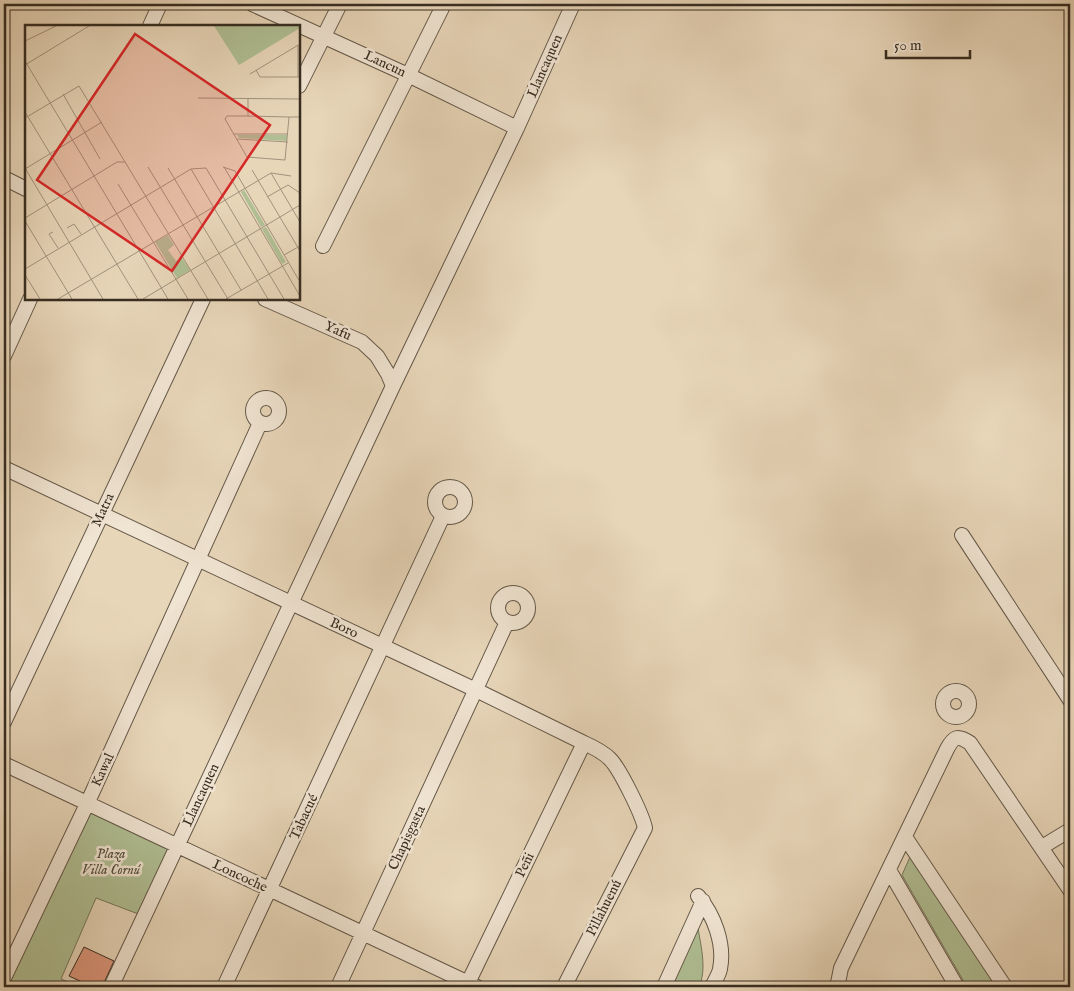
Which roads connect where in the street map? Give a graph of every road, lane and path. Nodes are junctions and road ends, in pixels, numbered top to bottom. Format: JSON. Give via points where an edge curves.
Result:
{"nodes":[{"id":1,"x":160,"y":4,"type":"edge"},
{"id":2,"x":252,"y":4,"type":"edge"},
{"id":3,"x":340,"y":4,"type":"edge"},
{"id":4,"x":444,"y":4,"type":"edge"},
{"id":5,"x":573,"y":4,"type":"edge"},
{"id":6,"x":150,"y":25,"type":"edge"},
{"id":7,"x":323,"y":35,"type":"junction"},
{"id":8,"x":408,"y":75,"type":"junction"},
{"id":9,"x":300,"y":84,"type":"edge"},
{"id":10,"x":517,"y":128,"type":"junction"},
{"id":11,"x":4,"y":178,"type":"edge"},
{"id":12,"x":25,"y":188,"type":"edge"},
{"id":13,"x":323,"y":246,"type":"dead end"},
{"id":14,"x":30,"y":300,"type":"edge"},
{"id":15,"x":203,"y":300,"type":"edge"},
{"id":16,"x":267,"y":300,"type":"edge"},
{"id":17,"x":4,"y":356,"type":"edge"},
{"id":18,"x":393,"y":386,"type":"junction"},
{"id":19,"x":260,"y":423,"type":"dead end"},
{"id":20,"x":4,"y":468,"type":"edge"},
{"id":21,"x":101,"y":514,"type":"junction"},
{"id":22,"x":444,"y":516,"type":"dead end"},
{"id":23,"x":962,"y":534,"type":"dead end"},
{"id":24,"x":199,"y":560,"type":"junction"},
{"id":25,"x":292,"y":603,"type":"junction"},
{"id":26,"x":507,"y":622,"type":"dead end"},
{"id":27,"x":383,"y":646,"type":"junction"},
{"id":28,"x":476,"y":690,"type":"junction"},
{"id":29,"x":1070,"y":700,"type":"edge"},
{"id":30,"x":958,"y":717,"type":"dead end"},
{"id":31,"x":4,"y":722,"type":"edge"},
{"id":32,"x":962,"y":738,"type":"junction"},
{"id":33,"x":584,"y":742,"type":"junction"},
{"id":34,"x":4,"y":764,"type":"edge"},
{"id":35,"x":87,"y":804,"type":"junction"},
{"id":36,"x":645,"y":828,"type":"joint"},
{"id":37,"x":1070,"y":830,"type":"edge"},
{"id":38,"x":904,"y":837,"type":"junction"},
{"id":39,"x":177,"y":846,"type":"junction"},
{"id":40,"x":1042,"y":848,"type":"junction"},
{"id":41,"x":889,"y":870,"type":"junction"},
{"id":42,"x":270,"y":890,"type":"junction"},
{"id":43,"x":1070,"y":890,"type":"edge"},
{"id":44,"x":363,"y":933,"type":"junction"},
{"id":45,"x":4,"y":978,"type":"edge"},
{"id":46,"x":470,"y":986,"type":"edge"},
{"id":47,"x":111,"y":987,"type":"edge"},
{"id":48,"x":224,"y":987,"type":"edge"},
{"id":49,"x":338,"y":987,"type":"edge"},
{"id":50,"x":564,"y":987,"type":"edge"},
{"id":51,"x":664,"y":987,"type":"edge"},
{"id":52,"x":712,"y":987,"type":"edge"},
{"id":53,"x":838,"y":987,"type":"edge"},
{"id":54,"x":957,"y":987,"type":"edge"},
{"id":55,"x":1005,"y":987,"type":"edge"}],
"edges":[{"from":1,"to":6,"type":"street"},
{"from":2,"to":7,"type":"street","name":"Lancun"},
{"from":3,"to":7,"type":"street"},
{"from":4,"to":8,"type":"street"},
{"from":5,"to":10,"type":"street","name":"Llancaquen"},
{"from":7,"to":8,"type":"street","name":"Lancun"},
{"from":7,"to":9,"type":"street"},
{"from":8,"to":10,"type":"street","name":"Lancun"},
{"from":8,"to":13,"type":"street"},
{"from":10,"to":18,"type":"street","name":"Llancaquen"},
{"from":11,"to":12,"type":"street"},
{"from":14,"to":17,"type":"street"},
{"from":15,"to":21,"type":"street","name":"Matra"},
{"from":16,"to":18,"type":"street","name":"Yafu","via":[[362,342],[377,356]]},
{"from":18,"to":25,"type":"street","name":"Llancaquen"},
{"from":19,"to":24,"type":"street","name":"Kawal"},
{"from":20,"to":21,"type":"street","name":"Boro"},
{"from":21,"to":24,"type":"street","name":"Boro"},
{"from":21,"to":31,"type":"street","name":"Matra"},
{"from":22,"to":27,"type":"street","name":"Tabacué"},
{"from":23,"to":29,"type":"street"},
{"from":24,"to":25,"type":"street","name":"Boro"},
{"from":24,"to":35,"type":"street","name":"Kawal"},
{"from":25,"to":27,"type":"street","name":"Boro"},
{"from":25,"to":39,"type":"street","name":"Llancaquen"},
{"from":26,"to":28,"type":"street","name":"Chapisgasta"},
{"from":27,"to":28,"type":"street","name":"Boro"},
{"from":27,"to":42,"type":"street","name":"Tabacué"},
{"from":28,"to":33,"type":"street","name":"Boro"},
{"from":28,"to":44,"type":"street","name":"Chapisgasta"},
{"from":30,"to":32,"type":"street"},
{"from":32,"to":38,"type":"street","via":[[951,741]]},
{"from":32,"to":40,"type":"street","via":[[970,743]]},
{"from":33,"to":36,"type":"street","name":"Boro","via":[[612,761],[641,813]]},
{"from":33,"to":46,"type":"street","name":"Peñi"},
{"from":34,"to":35,"type":"street","name":"Loncoche"},
{"from":35,"to":39,"type":"street","name":"Loncoche"},
{"from":35,"to":45,"type":"street","name":"Kawal"},
{"from":36,"to":50,"type":"street","name":"Pillahuenú"},
{"from":37,"to":40,"type":"street"},
{"from":38,"to":41,"type":"street"},
{"from":38,"to":55,"type":"street"},
{"from":39,"to":42,"type":"street","name":"Loncoche"},
{"from":39,"to":47,"type":"street","name":"Llancaquen"},
{"from":40,"to":43,"type":"street"},
{"from":41,"to":53,"type":"street","via":[[841,968]]},
{"from":41,"to":54,"type":"street"},
{"from":42,"to":44,"type":"street","name":"Loncoche"},
{"from":42,"to":48,"type":"street","name":"Tabacué"},
{"from":44,"to":46,"type":"street","name":"Loncoche"},
{"from":44,"to":49,"type":"street","name":"Chapisgasta"},
{"from":51,"to":52,"type":"street","via":[[701,898],[718,932],[720,946],[720,970]]}]}
